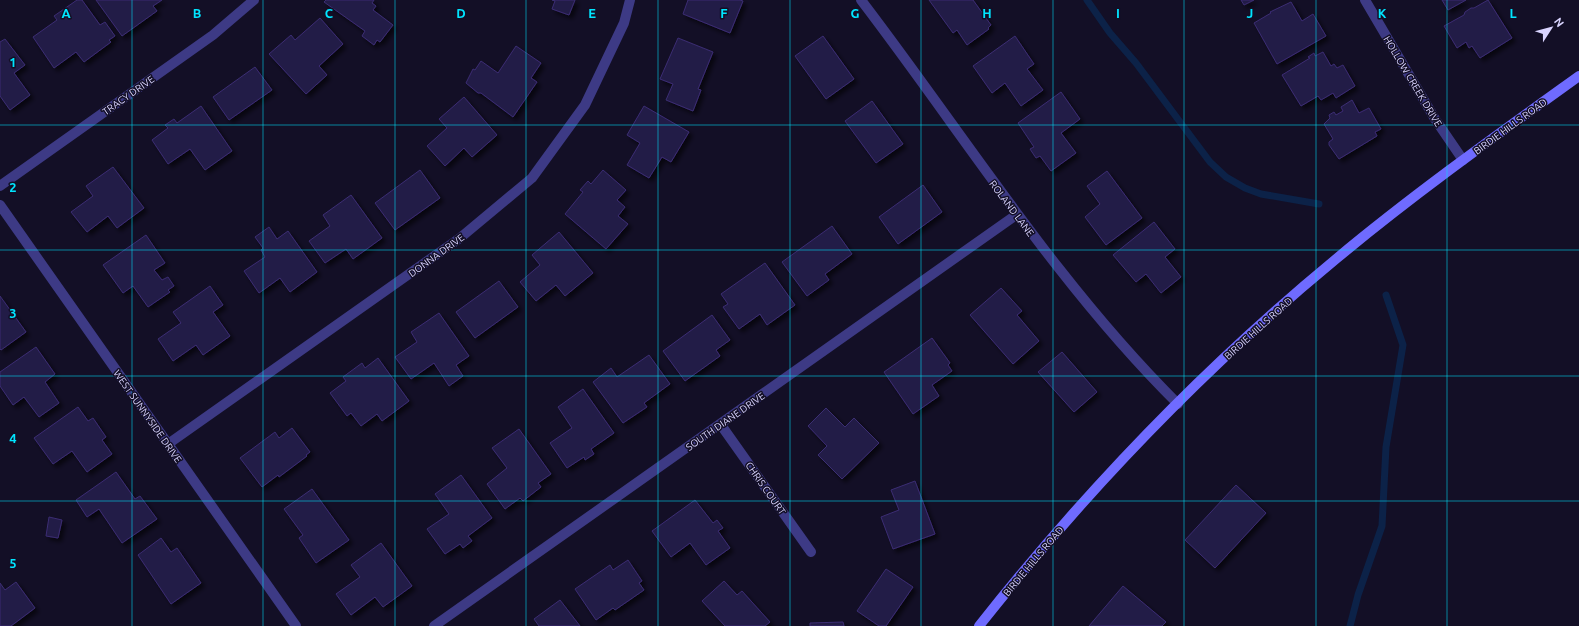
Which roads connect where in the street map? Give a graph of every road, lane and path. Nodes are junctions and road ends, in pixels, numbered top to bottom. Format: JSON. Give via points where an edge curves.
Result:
{"nodes":[{"id":1,"x":254,"y":0,"type":"edge"},
{"id":2,"x":630,"y":0,"type":"edge"},
{"id":3,"x":861,"y":0,"type":"edge"},
{"id":4,"x":1365,"y":0,"type":"edge"},
{"id":5,"x":1579,"y":76,"type":"edge"},
{"id":6,"x":1463,"y":160,"type":"junction"},
{"id":7,"x":0,"y":186,"type":"edge"},
{"id":8,"x":0,"y":205,"type":"edge"},
{"id":9,"x":1016,"y":215,"type":"junction"},
{"id":10,"x":1178,"y":404,"type":"junction"},
{"id":11,"x":721,"y":425,"type":"junction"},
{"id":12,"x":168,"y":444,"type":"junction"},
{"id":13,"x":811,"y":552,"type":"dead end"},
{"id":14,"x":296,"y":626,"type":"edge"},
{"id":15,"x":434,"y":626,"type":"edge"},
{"id":16,"x":979,"y":626,"type":"edge"}],
"edges":[{"from":1,"to":7,"type":"street","name":"TRACY DRIVE","via":[[213,35]]},
{"from":2,"to":12,"type":"street","name":"DONNA DRIVE","via":[[624,23],[585,105],[532,178],[460,238]]},
{"from":3,"to":9,"type":"street","name":"ROLAND LANE"},
{"from":4,"to":6,"type":"street","name":"HOLLOW CREEK DRIVE","via":[[1435,119]]},
{"from":5,"to":6,"type":"main road","name":"BIRDIE HILLS ROAD"},
{"from":6,"to":10,"type":"main road","name":"BIRDIE HILLS ROAD","via":[[1335,260],[1229,354]]},
{"from":8,"to":12,"type":"street","name":"WEST SUNNYSIDE DRIVE"},
{"from":9,"to":10,"type":"street","name":"ROLAND LANE","via":[[1143,370]]},
{"from":9,"to":11,"type":"street","name":"SOUTH DIANE DRIVE"},
{"from":10,"to":16,"type":"main road","name":"BIRDIE HILLS ROAD","via":[[1062,526]]},
{"from":11,"to":13,"type":"street","name":"CHRIS COURT"},
{"from":11,"to":15,"type":"street","name":"SOUTH DIANE DRIVE"},
{"from":12,"to":14,"type":"street","name":"WEST SUNNYSIDE DRIVE"}]}
